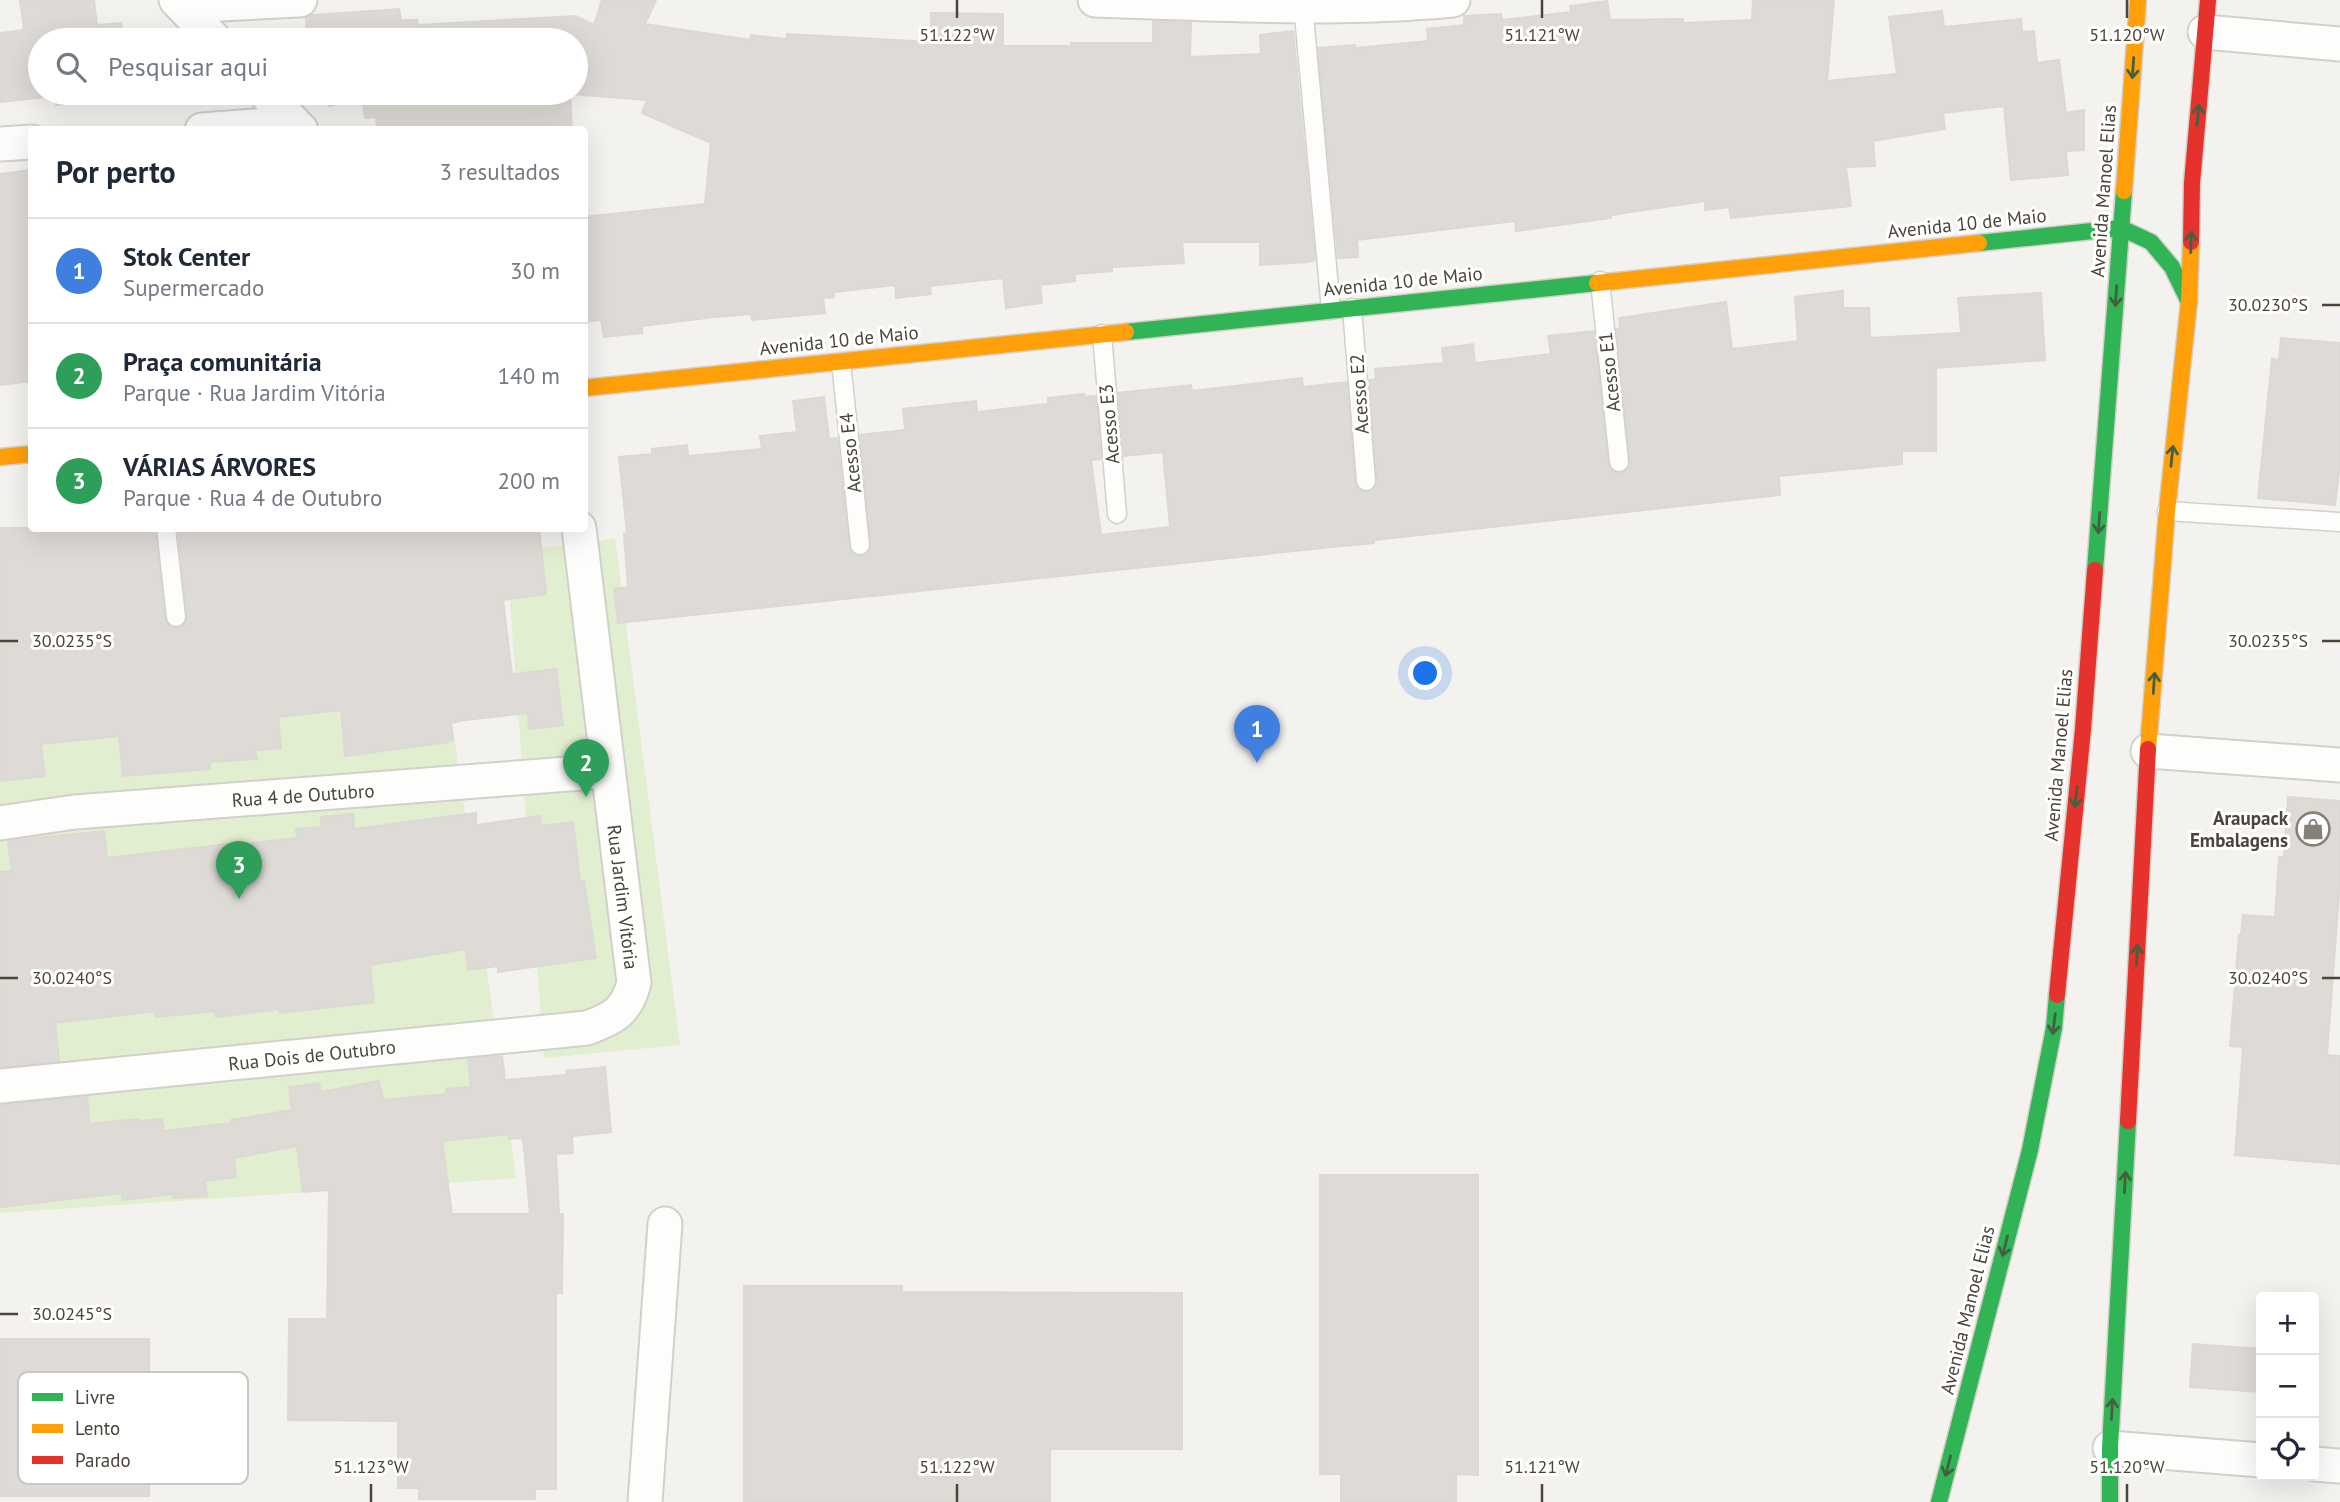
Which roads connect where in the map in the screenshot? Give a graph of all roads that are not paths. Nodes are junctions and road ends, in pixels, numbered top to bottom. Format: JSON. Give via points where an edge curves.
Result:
{"nodes":[{"id":1,"x":300,"y":0,"type":"edge"},
{"id":2,"x":1095,"y":0,"type":"edge"},
{"id":3,"x":1453,"y":0,"type":"edge"},
{"id":4,"x":2138,"y":0,"type":"edge"},
{"id":5,"x":179,"y":3,"type":"edge"},
{"id":6,"x":1283,"y":4,"type":"edge"},
{"id":7,"x":2206,"y":16,"type":"edge"},
{"id":8,"x":203,"y":28,"type":"edge"},
{"id":9,"x":2340,"y":44,"type":"edge"},
{"id":10,"x":277,"y":105,"type":"edge"},
{"id":11,"x":297,"y":126,"type":"edge"},
{"id":12,"x":28,"y":142,"type":"edge"},
{"id":13,"x":0,"y":144,"type":"edge"},
{"id":14,"x":2122,"y":228,"type":"junction"},
{"id":15,"x":1600,"y":282,"type":"junction"},
{"id":16,"x":2189,"y":302,"type":"junction"},
{"id":17,"x":1352,"y":308,"type":"junction"},
{"id":18,"x":1331,"y":310,"type":"junction"},
{"id":19,"x":1102,"y":334,"type":"junction"},
{"id":20,"x":841,"y":362,"type":"junction"},
{"id":21,"x":588,"y":388,"type":"edge"},
{"id":22,"x":28,"y":454,"type":"edge"},
{"id":23,"x":0,"y":457,"type":"edge"},
{"id":24,"x":1619,"y":462,"type":"dead end"},
{"id":25,"x":1366,"y":481,"type":"dead end"},
{"id":26,"x":2166,"y":511,"type":"junction"},
{"id":27,"x":1117,"y":514,"type":"dead end"},
{"id":28,"x":2340,"y":522,"type":"edge"},
{"id":29,"x":166,"y":532,"type":"edge"},
{"id":30,"x":579,"y":532,"type":"edge"},
{"id":31,"x":860,"y":544,"type":"dead end"},
{"id":32,"x":176,"y":617,"type":"dead end"},
{"id":33,"x":2148,"y":751,"type":"junction"},
{"id":34,"x":2340,"y":765,"type":"edge"},
{"id":35,"x":607,"y":771,"type":"junction"},
{"id":36,"x":0,"y":823,"type":"edge"},
{"id":37,"x":620,"y":1012,"type":"joint"},
{"id":38,"x":0,"y":1086,"type":"edge"},
{"id":39,"x":665,"y":1224,"type":"dead end"},
{"id":40,"x":2110,"y":1448,"type":"junction"},
{"id":41,"x":2256,"y":1460,"type":"edge"},
{"id":42,"x":2319,"y":1464,"type":"edge"},
{"id":43,"x":2340,"y":1466,"type":"edge"},
{"id":44,"x":645,"y":1502,"type":"edge"},
{"id":45,"x":1939,"y":1502,"type":"edge"},
{"id":46,"x":2110,"y":1502,"type":"edge"}],
"edges":[{"from":1,"to":5,"type":"street"},
{"from":2,"to":6,"type":"street"},
{"from":3,"to":6,"type":"street"},
{"from":4,"to":14,"type":"main road","name":"Avenida Manoel Elias","one_way":true},
{"from":5,"to":8,"type":"street"},
{"from":6,"to":18,"type":"lane"},
{"from":7,"to":9,"type":"street"},
{"from":16,"to":7,"type":"main road","one_way":true,"via":[[2192,183]]},
{"from":10,"to":11,"type":"street"},
{"from":12,"to":13,"type":"street"},
{"from":14,"to":15,"type":"main road","name":"Avenida 10 de Maio"},
{"from":14,"to":16,"type":"main road","via":[[2151,242],[2172,267]]},
{"from":14,"to":45,"type":"main road","name":"Avenida Manoel Elias","one_way":true,"via":[[2083,729],[2054,1028],[2029,1150]]},
{"from":15,"to":17,"type":"main road","name":"Avenida 10 de Maio"},
{"from":15,"to":24,"type":"lane","name":"Acesso E1"},
{"from":26,"to":16,"type":"main road","one_way":true},
{"from":17,"to":18,"type":"main road","name":"Avenida 10 de Maio"},
{"from":17,"to":25,"type":"lane","name":"Acesso E2"},
{"from":18,"to":19,"type":"main road","name":"Avenida 10 de Maio"},
{"from":19,"to":20,"type":"main road","name":"Avenida 10 de Maio"},
{"from":19,"to":27,"type":"lane","name":"Acesso E3"},
{"from":20,"to":21,"type":"main road","name":"Avenida 10 de Maio"},
{"from":20,"to":31,"type":"lane","name":"Acesso E4"},
{"from":22,"to":23,"type":"main road"},
{"from":26,"to":28,"type":"lane"},
{"from":33,"to":26,"type":"main road","one_way":true},
{"from":29,"to":32,"type":"lane"},
{"from":30,"to":35,"type":"street","name":"Rua Jardim Vitória"},
{"from":33,"to":34,"type":"street"},
{"from":40,"to":33,"type":"main road","one_way":true},
{"from":35,"to":36,"type":"street","name":"Rua 4 de Outubro","via":[[75,812]]},
{"from":35,"to":37,"type":"street","name":"Rua Jardim Vitória","via":[[634,983]]},
{"from":37,"to":38,"type":"street","name":"Rua Dois de Outubro","via":[[587,1028]]},
{"from":39,"to":44,"type":"street"},
{"from":40,"to":41,"type":"street"},
{"from":40,"to":46,"type":"main road"},
{"from":42,"to":43,"type":"street"}]}
